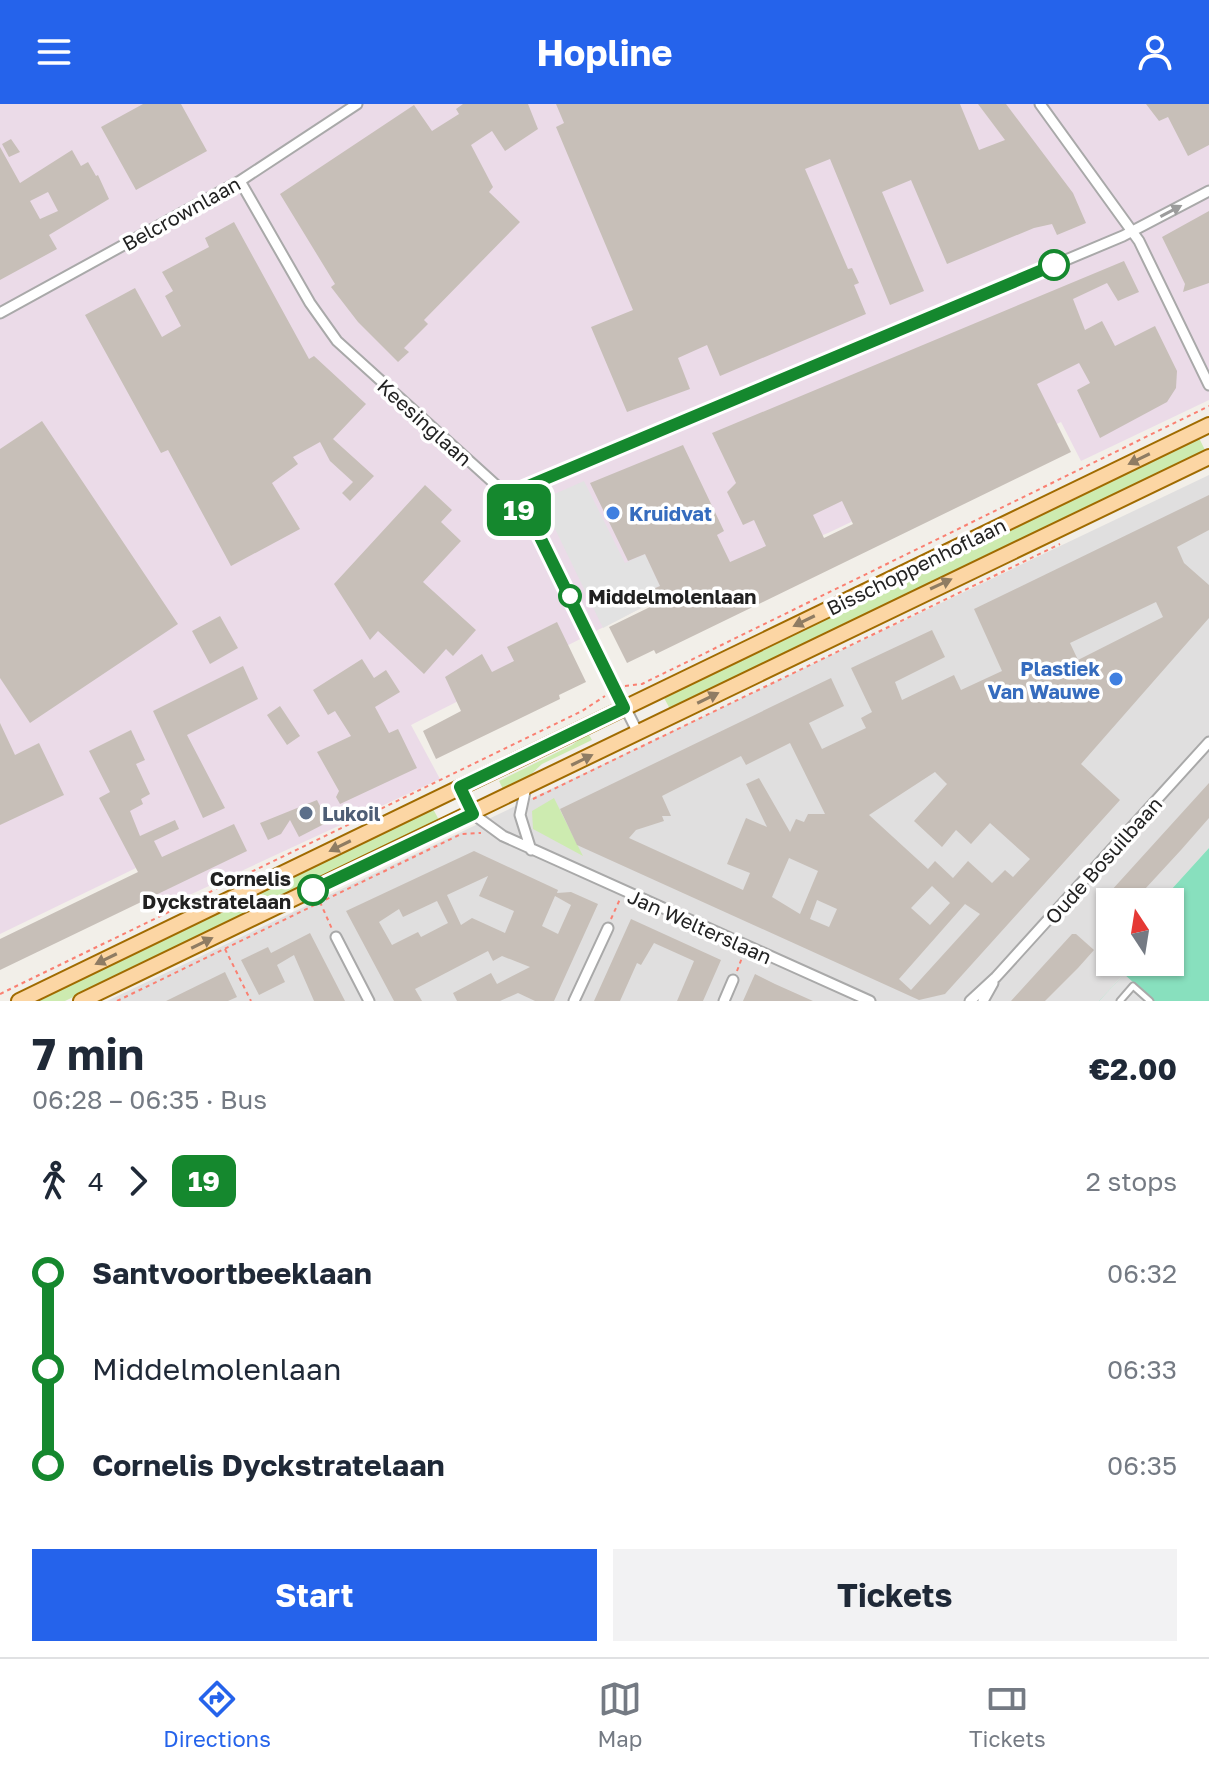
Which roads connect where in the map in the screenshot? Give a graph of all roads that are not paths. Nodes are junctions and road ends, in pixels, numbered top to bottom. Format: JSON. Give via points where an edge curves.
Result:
{"nodes":[{"id":1,"x":357,"y":104,"type":"edge"},
{"id":2,"x":1040,"y":104,"type":"edge"},
{"id":3,"x":240,"y":181,"type":"junction"},
{"id":4,"x":1209,"y":191,"type":"edge"},
{"id":5,"x":1132,"y":231,"type":"junction"},
{"id":6,"x":0,"y":313,"type":"edge"},
{"id":7,"x":1209,"y":385,"type":"edge"},
{"id":8,"x":1209,"y":425,"type":"edge"},
{"id":9,"x":1209,"y":457,"type":"edge"},
{"id":10,"x":507,"y":495,"type":"junction"},
{"id":11,"x":624,"y":708,"type":"junction"},
{"id":12,"x":638,"y":733,"type":"junction"},
{"id":13,"x":1209,"y":742,"type":"edge"},
{"id":14,"x":460,"y":787,"type":"junction"},
{"id":15,"x":526,"y":787,"type":"junction"},
{"id":16,"x":473,"y":814,"type":"junction"},
{"id":17,"x":531,"y":850,"type":"junction"},
{"id":18,"x":608,"y":928,"type":"road end"},
{"id":19,"x":336,"y":937,"type":"road end"},
{"id":20,"x":996,"y":977,"type":"junction"},
{"id":21,"x":733,"y":980,"type":"road end"},
{"id":22,"x":19,"y":1001,"type":"edge"},
{"id":23,"x":81,"y":1001,"type":"edge"},
{"id":24,"x":369,"y":1001,"type":"edge"},
{"id":25,"x":574,"y":1001,"type":"edge"},
{"id":26,"x":724,"y":1001,"type":"edge"},
{"id":27,"x":870,"y":1001,"type":"edge"},
{"id":28,"x":970,"y":1001,"type":"edge"},
{"id":29,"x":983,"y":1001,"type":"edge"},
{"id":30,"x":1120,"y":1001,"type":"edge"},
{"id":31,"x":1150,"y":1001,"type":"edge"}],
"edges":[{"from":1,"to":3,"type":"street","name":"Belcrownlaan"},
{"from":2,"to":5,"type":"street"},
{"from":3,"to":6,"type":"street","name":"Belcrownlaan"},
{"from":3,"to":10,"type":"street","name":"Keesinglaan","via":[[337,341]]},
{"from":5,"to":4,"type":"street","one_way":true},
{"from":5,"to":7,"type":"street"},
{"from":5,"to":10,"type":"street"},
{"from":8,"to":11,"type":"main road","name":"Bisschoppenhoflaan","one_way":true},
{"from":12,"to":9,"type":"main road","name":"Bisschoppenhoflaan","one_way":true},
{"from":10,"to":11,"type":"street","name":"Keesinglaan","via":[[538,533]]},
{"from":11,"to":12,"type":"street"},
{"from":11,"to":14,"type":"main road","name":"Bisschoppenhoflaan"},
{"from":15,"to":12,"type":"main road","name":"Bisschoppenhoflaan","one_way":true},
{"from":13,"to":20,"type":"street","name":"Oude Bosuilbaan"},
{"from":14,"to":16,"type":"street","name":"Jan Welterslaan"},
{"from":14,"to":22,"type":"main road","name":"Bisschoppenhoflaan","one_way":true},
{"from":15,"to":16,"type":"main road","name":"Bisschoppenhoflaan"},
{"from":15,"to":17,"type":"street","via":[[522,828]]},
{"from":16,"to":17,"type":"street","name":"Jan Welterslaan"},
{"from":23,"to":16,"type":"main road","name":"Bisschoppenhoflaan","one_way":true},
{"from":17,"to":27,"type":"street","name":"Jan Welterslaan"},
{"from":18,"to":25,"type":"street"},
{"from":19,"to":24,"type":"street"},
{"from":20,"to":28,"type":"street","name":"Oude Bosuilbaan"},
{"from":20,"to":29,"type":"street","name":"Oude Bosuilbaan"},
{"from":21,"to":26,"type":"street"},
{"from":30,"to":31,"type":"lane","via":[[1133,986]]}]}
